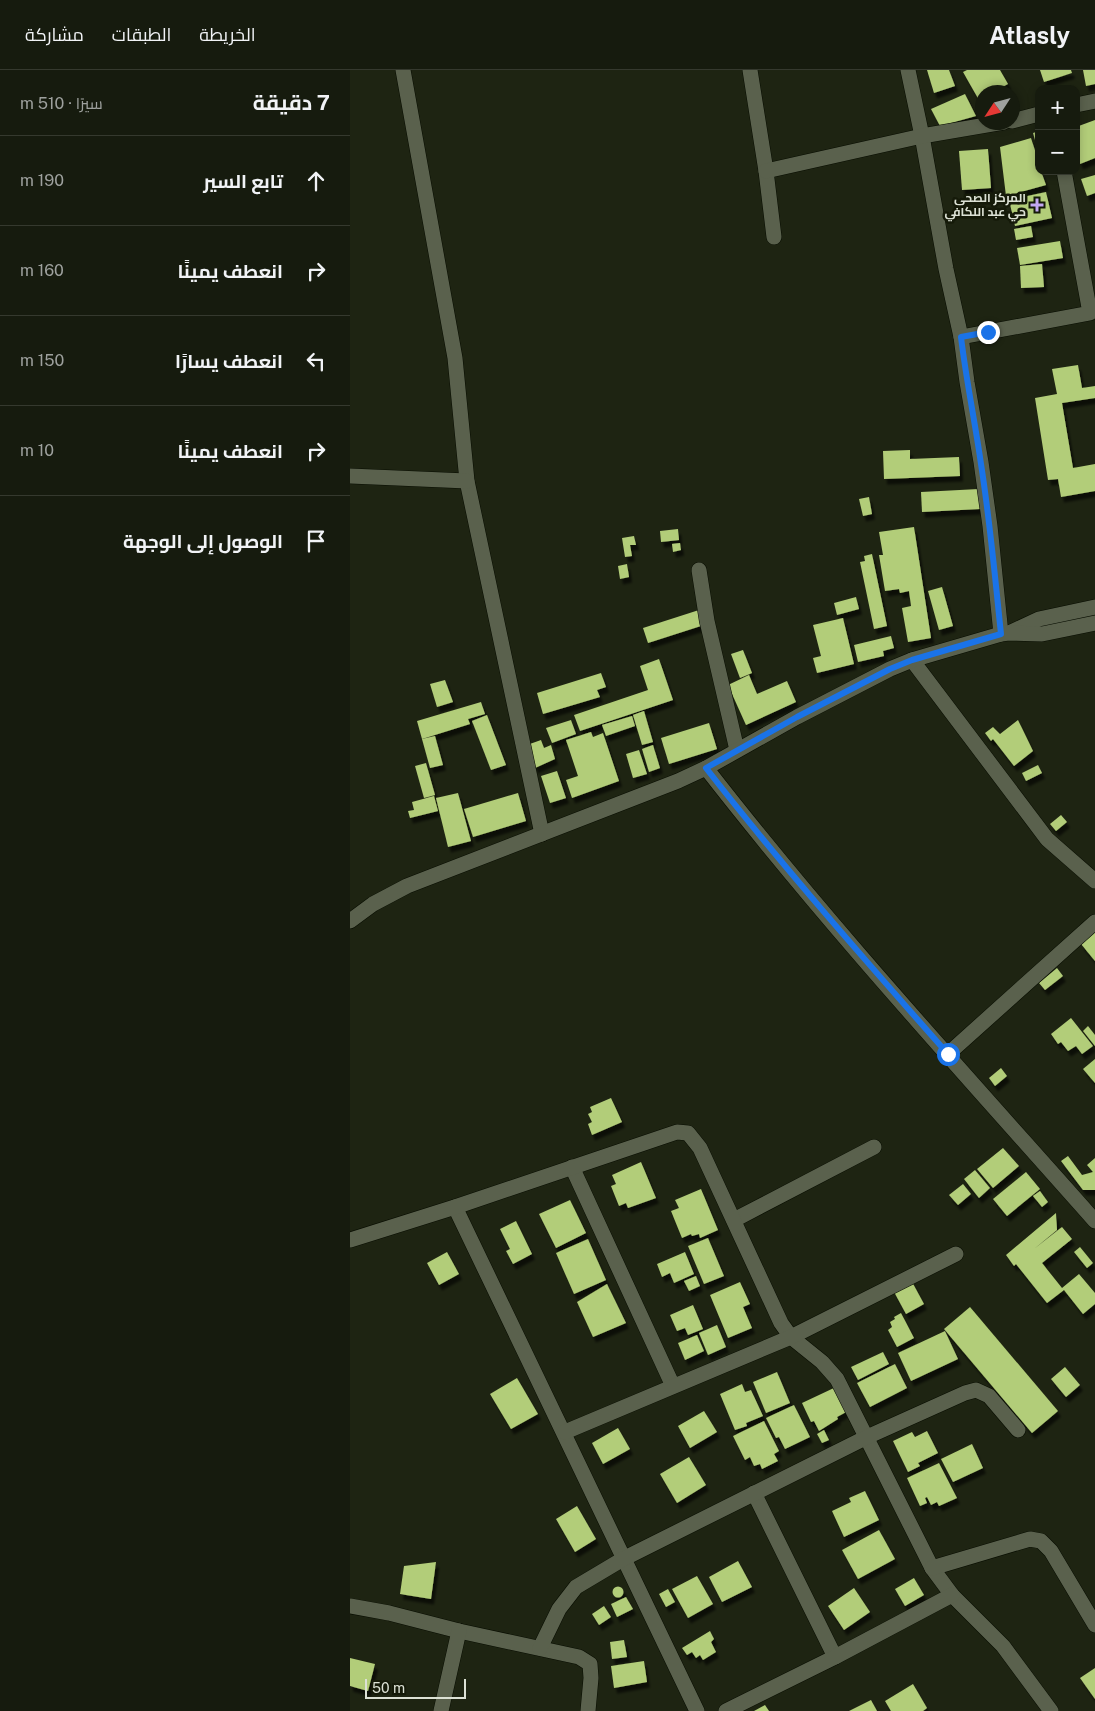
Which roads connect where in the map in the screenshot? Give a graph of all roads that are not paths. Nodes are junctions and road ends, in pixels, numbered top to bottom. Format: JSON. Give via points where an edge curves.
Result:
{"nodes":[{"id":1,"x":403,"y":70,"type":"edge"},
{"id":2,"x":750,"y":70,"type":"edge"},
{"id":3,"x":908,"y":70,"type":"edge"},
{"id":4,"x":1095,"y":101,"type":"edge"},
{"id":5,"x":1080,"y":104,"type":"edge"},
{"id":6,"x":1035,"y":115,"type":"edge"},
{"id":7,"x":1020,"y":118,"type":"edge"},
{"id":8,"x":975,"y":127,"type":"edge"},
{"id":9,"x":922,"y":136,"type":"junction"},
{"id":10,"x":766,"y":171,"type":"junction"},
{"id":11,"x":1065,"y":175,"type":"edge"},
{"id":12,"x":774,"y":237,"type":"dead end"},
{"id":13,"x":1093,"y":313,"type":"edge"},
{"id":14,"x":961,"y":337,"type":"junction"},
{"id":15,"x":350,"y":476,"type":"edge"},
{"id":16,"x":467,"y":481,"type":"junction"},
{"id":17,"x":699,"y":570,"type":"dead end"},
{"id":18,"x":1095,"y":607,"type":"edge"},
{"id":19,"x":1095,"y":623,"type":"edge"},
{"id":20,"x":1005,"y":633,"type":"junction"},
{"id":21,"x":912,"y":660,"type":"junction"},
{"id":22,"x":737,"y":750,"type":"junction"},
{"id":23,"x":706,"y":768,"type":"junction"},
{"id":24,"x":542,"y":834,"type":"junction"},
{"id":25,"x":1095,"y":881,"type":"edge"},
{"id":26,"x":350,"y":921,"type":"edge"},
{"id":27,"x":1095,"y":922,"type":"edge"},
{"id":28,"x":948,"y":1054,"type":"junction"},
{"id":29,"x":874,"y":1147,"type":"dead end"},
{"id":30,"x":572,"y":1167,"type":"junction"},
{"id":31,"x":455,"y":1206,"type":"junction"},
{"id":32,"x":734,"y":1220,"type":"junction"},
{"id":33,"x":1095,"y":1221,"type":"edge"},
{"id":34,"x":350,"y":1240,"type":"edge"},
{"id":35,"x":956,"y":1254,"type":"dead end"},
{"id":36,"x":791,"y":1337,"type":"junction"},
{"id":37,"x":673,"y":1386,"type":"junction"},
{"id":38,"x":1018,"y":1430,"type":"dead end"},
{"id":39,"x":565,"y":1432,"type":"junction"},
{"id":40,"x":867,"y":1437,"type":"junction"},
{"id":41,"x":754,"y":1493,"type":"junction"},
{"id":42,"x":623,"y":1559,"type":"junction"},
{"id":43,"x":932,"y":1568,"type":"junction"},
{"id":44,"x":952,"y":1595,"type":"junction"},
{"id":45,"x":350,"y":1606,"type":"edge"},
{"id":46,"x":1095,"y":1625,"type":"edge"},
{"id":47,"x":459,"y":1631,"type":"junction"},
{"id":48,"x":540,"y":1648,"type":"junction"},
{"id":49,"x":835,"y":1657,"type":"junction"},
{"id":50,"x":442,"y":1711,"type":"edge"},
{"id":51,"x":588,"y":1711,"type":"edge"},
{"id":52,"x":697,"y":1711,"type":"edge"},
{"id":53,"x":726,"y":1711,"type":"edge"},
{"id":54,"x":1051,"y":1711,"type":"edge"}],
"edges":[{"from":1,"to":16,"type":"street","via":[[455,358]]},
{"from":2,"to":10,"type":"street"},
{"from":3,"to":9,"type":"street"},
{"from":4,"to":5,"type":"street"},
{"from":6,"to":7,"type":"street"},
{"from":8,"to":9,"type":"street"},
{"from":9,"to":10,"type":"street"},
{"from":9,"to":14,"type":"street"},
{"from":10,"to":12,"type":"street"},
{"from":11,"to":13,"type":"street"},
{"from":13,"to":14,"type":"street"},
{"from":14,"to":20,"type":"street"},
{"from":15,"to":16,"type":"street"},
{"from":16,"to":24,"type":"street"},
{"from":17,"to":22,"type":"street","via":[[707,621]]},
{"from":18,"to":20,"type":"street","via":[[1039,619]]},
{"from":19,"to":20,"type":"street","via":[[1042,634]]},
{"from":20,"to":21,"type":"street"},
{"from":21,"to":22,"type":"street","via":[[805,712]]},
{"from":21,"to":25,"type":"street","via":[[1047,839]]},
{"from":22,"to":23,"type":"street"},
{"from":23,"to":24,"type":"street"},
{"from":23,"to":28,"type":"street","via":[[742,815]]},
{"from":24,"to":26,"type":"street","via":[[407,886]]},
{"from":27,"to":28,"type":"street"},
{"from":28,"to":33,"type":"street"},
{"from":29,"to":32,"type":"street"},
{"from":30,"to":31,"type":"street"},
{"from":30,"to":32,"type":"street","via":[[677,1132],[688,1133],[700,1148]]},
{"from":30,"to":37,"type":"street"},
{"from":31,"to":34,"type":"street"},
{"from":31,"to":39,"type":"street"},
{"from":32,"to":36,"type":"street","via":[[781,1323]]},
{"from":35,"to":36,"type":"street"},
{"from":36,"to":37,"type":"street"},
{"from":36,"to":40,"type":"street","via":[[837,1379]]},
{"from":37,"to":39,"type":"street"},
{"from":38,"to":40,"type":"street","via":[[989,1396],[976,1390]]},
{"from":39,"to":42,"type":"street"},
{"from":40,"to":41,"type":"street"},
{"from":40,"to":43,"type":"street"},
{"from":41,"to":42,"type":"street"},
{"from":41,"to":49,"type":"street"},
{"from":42,"to":48,"type":"street","via":[[576,1587],[559,1609]]},
{"from":42,"to":52,"type":"street"},
{"from":43,"to":44,"type":"street"},
{"from":43,"to":46,"type":"street","via":[[1030,1539],[1042,1541]]},
{"from":44,"to":49,"type":"street"},
{"from":44,"to":54,"type":"street","via":[[1002,1646]]},
{"from":45,"to":47,"type":"street"},
{"from":47,"to":48,"type":"street"},
{"from":47,"to":50,"type":"street"},
{"from":48,"to":51,"type":"street","via":[[579,1657],[590,1664]]},
{"from":49,"to":53,"type":"street"}]}
